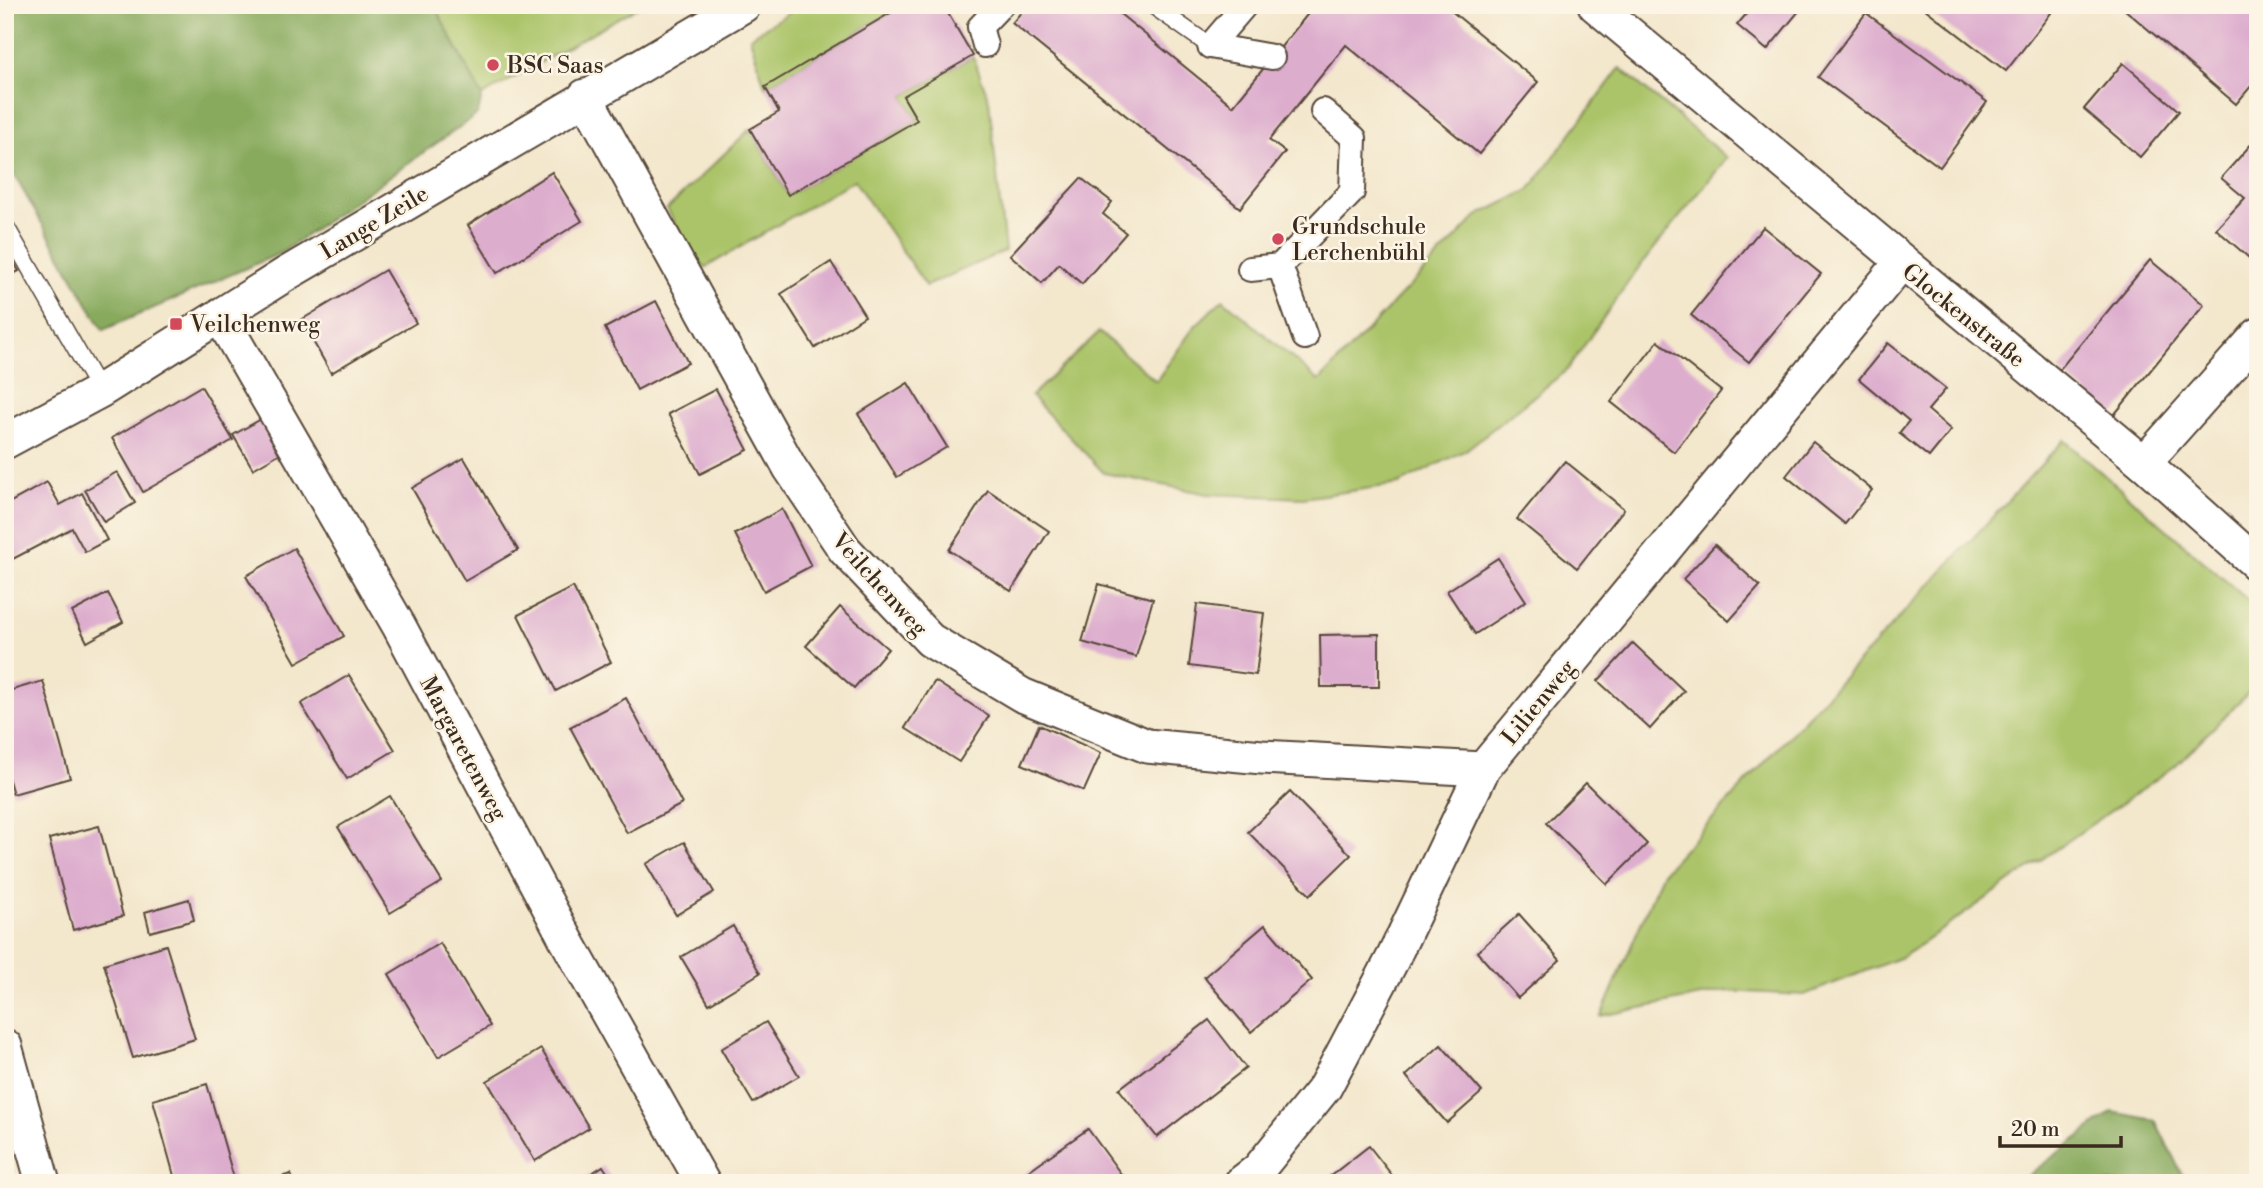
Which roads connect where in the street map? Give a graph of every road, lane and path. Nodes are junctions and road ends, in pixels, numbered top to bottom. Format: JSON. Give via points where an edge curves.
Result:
{"nodes":[{"id":1,"x":744,"y":5,"type":"edge"},
{"id":2,"x":1000,"y":5,"type":"edge"},
{"id":3,"x":1152,"y":5,"type":"edge"},
{"id":4,"x":1245,"y":5,"type":"edge"},
{"id":5,"x":1595,"y":5,"type":"edge"},
{"id":6,"x":985,"y":45,"type":"dead end"},
{"id":7,"x":1210,"y":46,"type":"junction"},
{"id":8,"x":1272,"y":57,"type":"dead end"},
{"id":9,"x":586,"y":96,"type":"junction"},
{"id":10,"x":1323,"y":110,"type":"dead end"},
{"id":11,"x":5,"y":225,"type":"edge"},
{"id":12,"x":1901,"y":263,"type":"junction"},
{"id":13,"x":1280,"y":266,"type":"junction"},
{"id":14,"x":1250,"y":269,"type":"dead end"},
{"id":15,"x":220,"y":316,"type":"junction"},
{"id":16,"x":2258,"y":335,"type":"edge"},
{"id":17,"x":1305,"y":337,"type":"dead end"},
{"id":18,"x":100,"y":391,"type":"junction"},
{"id":19,"x":5,"y":442,"type":"edge"},
{"id":20,"x":2144,"y":463,"type":"junction"},
{"id":21,"x":2258,"y":565,"type":"edge"},
{"id":22,"x":1483,"y":769,"type":"junction"},
{"id":23,"x":5,"y":1046,"type":"edge"},
{"id":24,"x":43,"y":1183,"type":"edge"},
{"id":25,"x":704,"y":1183,"type":"edge"},
{"id":26,"x":1241,"y":1183,"type":"edge"}],
"edges":[{"from":1,"to":9,"type":"street","name":"Lange Zeile"},
{"from":2,"to":6,"type":"street","via":[[980,27]]},
{"from":3,"to":7,"type":"lane"},
{"from":4,"to":7,"type":"street"},
{"from":5,"to":12,"type":"street","name":"Glockenstraße"},
{"from":7,"to":8,"type":"street"},
{"from":9,"to":15,"type":"street","name":"Lange Zeile"},
{"from":9,"to":22,"type":"street","name":"Veilchenweg","via":[[790,468],[845,550],[930,640],[1021,695],[1147,746]]},
{"from":10,"to":13,"type":"street","via":[[1354,138],[1352,192]]},
{"from":11,"to":18,"type":"lane"},
{"from":12,"to":20,"type":"street","name":"Glockenstraße"},
{"from":12,"to":22,"type":"street","name":"Lilienweg"},
{"from":13,"to":14,"type":"street"},
{"from":13,"to":17,"type":"street"},
{"from":15,"to":18,"type":"street","name":"Lange Zeile"},
{"from":15,"to":25,"type":"street","name":"Margaretenweg","via":[[399,626],[566,941]]},
{"from":16,"to":20,"type":"street"},
{"from":18,"to":19,"type":"street","name":"Lange Zeile"},
{"from":20,"to":21,"type":"street","name":"Glockenstraße"},
{"from":22,"to":26,"type":"street","name":"Lilienweg","via":[[1394,958],[1325,1087],[1258,1170]]},
{"from":23,"to":24,"type":"street"}]}
